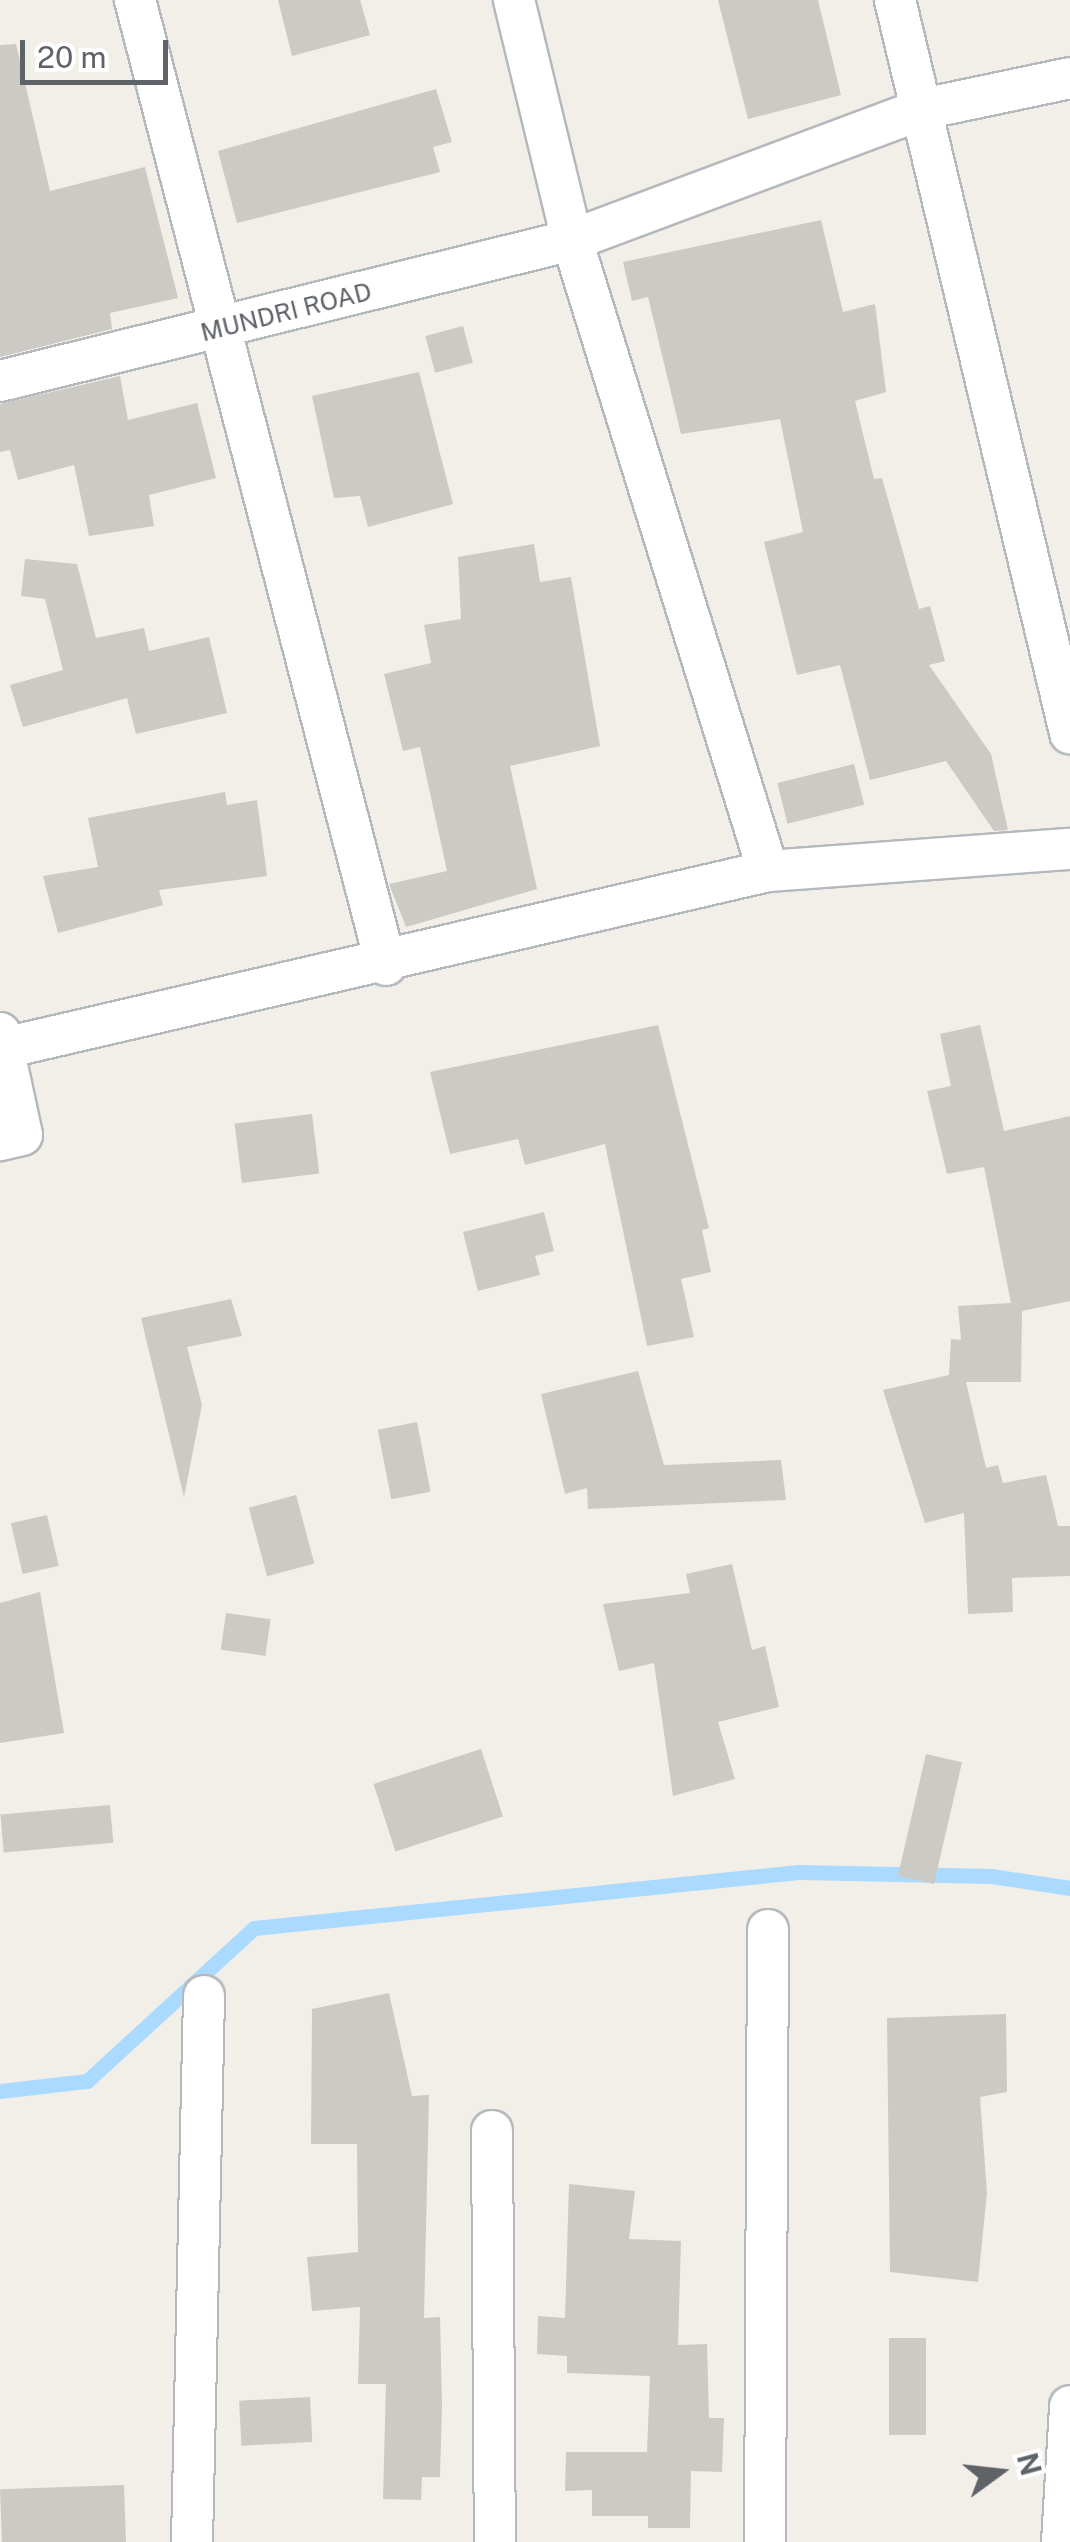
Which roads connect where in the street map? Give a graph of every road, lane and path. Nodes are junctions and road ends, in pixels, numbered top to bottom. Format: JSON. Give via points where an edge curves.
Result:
{"nodes":[{"id":1,"x":135,"y":0,"type":"edge"},
{"id":2,"x":514,"y":0,"type":"edge"},
{"id":3,"x":895,"y":0,"type":"edge"},
{"id":4,"x":1070,"y":78,"type":"edge"},
{"id":5,"x":923,"y":108,"type":"junction"},
{"id":6,"x":572,"y":240,"type":"junction"},
{"id":7,"x":220,"y":329,"type":"junction"},
{"id":8,"x":0,"y":381,"type":"edge"},
{"id":9,"x":1070,"y":733,"type":"edge"},
{"id":10,"x":1070,"y":849,"type":"edge"},
{"id":11,"x":768,"y":871,"type":"junction"},
{"id":12,"x":386,"y":965,"type":"junction"},
{"id":13,"x":2,"y":1040,"type":"edge"},
{"id":14,"x":0,"y":1140,"type":"edge"},
{"id":15,"x":768,"y":1930,"type":"dead end"},
{"id":16,"x":204,"y":1996,"type":"dead end"},
{"id":17,"x":492,"y":2131,"type":"dead end"},
{"id":18,"x":1070,"y":2406,"type":"edge"},
{"id":19,"x":192,"y":2542,"type":"edge"},
{"id":20,"x":495,"y":2542,"type":"edge"},
{"id":21,"x":765,"y":2542,"type":"edge"},
{"id":22,"x":1062,"y":2542,"type":"edge"}],
"edges":[{"from":1,"to":7,"type":"street"},
{"from":2,"to":6,"type":"street"},
{"from":3,"to":5,"type":"street"},
{"from":4,"to":5,"type":"street","name":"MUNDRI ROAD"},
{"from":5,"to":6,"type":"street","name":"MUNDRI ROAD"},
{"from":5,"to":9,"type":"street"},
{"from":6,"to":7,"type":"street","name":"MUNDRI ROAD"},
{"from":6,"to":11,"type":"street"},
{"from":7,"to":8,"type":"street","name":"MUNDRI ROAD"},
{"from":7,"to":12,"type":"street"},
{"from":10,"to":11,"type":"street"},
{"from":11,"to":12,"type":"street"},
{"from":12,"to":13,"type":"street"},
{"from":13,"to":14,"type":"street","via":[[22,1135]]},
{"from":15,"to":21,"type":"street"},
{"from":16,"to":19,"type":"street"},
{"from":17,"to":20,"type":"street"},
{"from":18,"to":22,"type":"street"}]}
